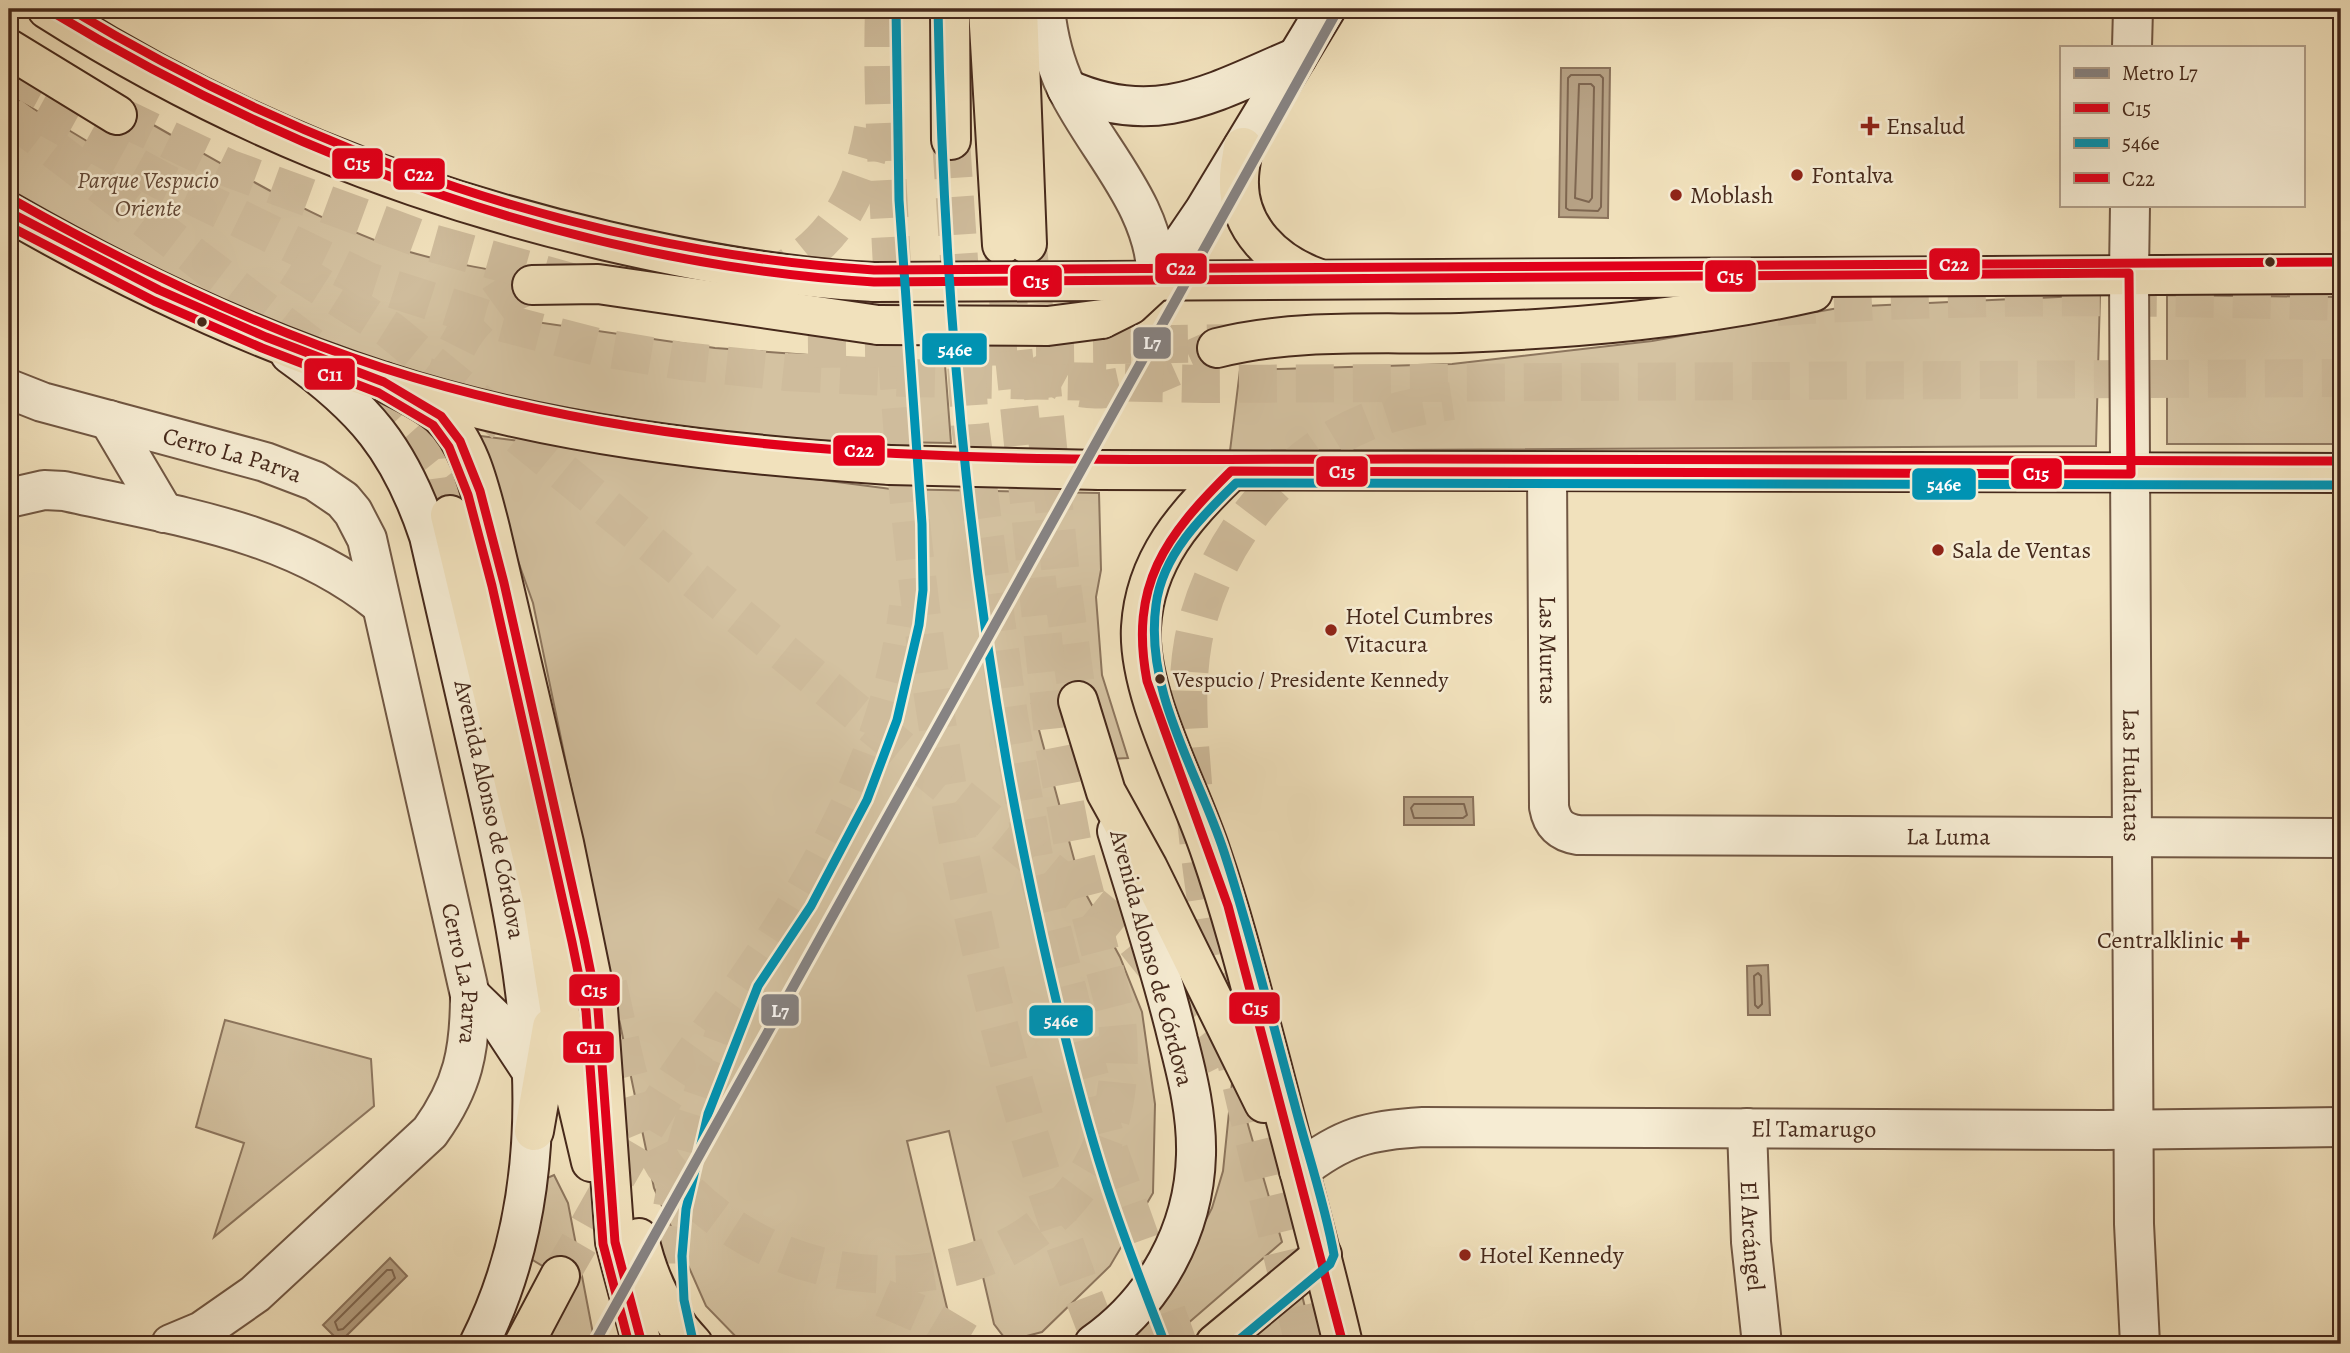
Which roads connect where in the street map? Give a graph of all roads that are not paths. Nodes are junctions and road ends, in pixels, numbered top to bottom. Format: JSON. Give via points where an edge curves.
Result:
{"nodes":[{"id":1,"x":47,"y":9,"type":"edge"},
{"id":2,"x":950,"y":9,"type":"edge"},
{"id":3,"x":1045,"y":9,"type":"edge"},
{"id":4,"x":1326,"y":9,"type":"edge"},
{"id":5,"x":2133,"y":9,"type":"edge"},
{"id":6,"x":998,"y":14,"type":"edge"},
{"id":7,"x":2132,"y":46,"type":"edge"},
{"id":8,"x":9,"y":49,"type":"edge"},
{"id":9,"x":1297,"y":57,"type":"junction"},
{"id":10,"x":1067,"y":89,"type":"junction"},
{"id":11,"x":117,"y":115,"type":"tunnel mouth"},
{"id":12,"x":951,"y":140,"type":"tunnel mouth"},
{"id":13,"x":1243,"y":147,"type":"junction"},
{"id":14,"x":2130,"y":206,"type":"edge"},
{"id":15,"x":9,"y":212,"type":"edge"},
{"id":16,"x":1019,"y":242,"type":"tunnel mouth"},
{"id":17,"x":2129,"y":273,"type":"junction"},
{"id":18,"x":2341,"y":274,"type":"edge"},
{"id":19,"x":1887,"y":275,"type":"junction"},
{"id":20,"x":1319,"y":279,"type":"junction"},
{"id":21,"x":1157,"y":280,"type":"junction"},
{"id":22,"x":532,"y":285,"type":"tunnel mouth"},
{"id":23,"x":266,"y":337,"type":"junction"},
{"id":24,"x":1217,"y":348,"type":"tunnel mouth"},
{"id":25,"x":384,"y":382,"type":"junction"},
{"id":26,"x":9,"y":388,"type":"edge"},
{"id":27,"x":109,"y":420,"type":"junction"},
{"id":28,"x":1231,"y":471,"type":"junction"},
{"id":29,"x":1547,"y":472,"type":"junction"},
{"id":30,"x":2341,"y":473,"type":"edge"},
{"id":31,"x":2131,"y":474,"type":"junction"},
{"id":32,"x":9,"y":498,"type":"edge"},
{"id":33,"x":164,"y":513,"type":"junction"},
{"id":34,"x":450,"y":515,"type":"tunnel mouth"},
{"id":35,"x":379,"y":603,"type":"junction"},
{"id":36,"x":1078,"y":701,"type":"tunnel mouth"},
{"id":37,"x":1105,"y":792,"type":"junction"},
{"id":38,"x":1557,"y":827,"type":"joint"},
{"id":39,"x":2341,"y":838,"type":"edge"},
{"id":40,"x":2134,"y":839,"type":"junction"},
{"id":41,"x":556,"y":980,"type":"junction"},
{"id":42,"x":470,"y":995,"type":"junction"},
{"id":43,"x":598,"y":1009,"type":"junction"},
{"id":44,"x":533,"y":1076,"type":"junction"},
{"id":45,"x":2341,"y":1127,"type":"edge"},
{"id":46,"x":1747,"y":1128,"type":"junction"},
{"id":47,"x":2135,"y":1129,"type":"junction"},
{"id":48,"x":534,"y":1131,"type":"junction"},
{"id":49,"x":1299,"y":1171,"type":"junction"},
{"id":50,"x":615,"y":1242,"type":"junction"},
{"id":51,"x":1322,"y":1255,"type":"junction"},
{"id":52,"x":559,"y":1276,"type":"tunnel mouth"},
{"id":53,"x":171,"y":1344,"type":"edge"},
{"id":54,"x":479,"y":1344,"type":"edge"},
{"id":55,"x":524,"y":1344,"type":"edge"},
{"id":56,"x":642,"y":1344,"type":"edge"},
{"id":57,"x":693,"y":1344,"type":"edge"},
{"id":58,"x":1094,"y":1344,"type":"edge"},
{"id":59,"x":1215,"y":1344,"type":"edge"},
{"id":60,"x":1343,"y":1344,"type":"edge"},
{"id":61,"x":1762,"y":1344,"type":"edge"},
{"id":62,"x":2140,"y":1344,"type":"edge"}],
"edges":[{"from":1,"to":21,"type":"main road","bridge":true,"via":[[168,82],[247,122],[408,186],[490,212],[667,255],[826,280]]},
{"from":2,"to":12,"type":"main road"},
{"from":3,"to":10,"type":"street","via":[[1049,40]]},
{"from":4,"to":9,"type":"street"},
{"from":5,"to":7,"type":"street"},
{"from":6,"to":16,"type":"main road"},
{"from":8,"to":11,"type":"main road"},
{"from":9,"to":10,"type":"street","via":[[1236,84],[1171,105],[1108,104]]},
{"from":9,"to":13,"type":"street"},
{"from":10,"to":21,"type":"street","via":[[1146,220],[1156,249]]},
{"from":13,"to":20,"type":"main road","via":[[1239,180],[1250,225],[1280,261]]},
{"from":13,"to":21,"type":"street"},
{"from":14,"to":17,"type":"street","name":"Las Hualtatas"},
{"from":15,"to":23,"type":"main road","via":[[112,268]]},
{"from":17,"to":18,"type":"main road"},
{"from":17,"to":19,"type":"main road"},
{"from":17,"to":31,"type":"street","name":"Las Hualtatas"},
{"from":19,"to":20,"type":"main road"},
{"from":19,"to":24,"type":"main road","via":[[1763,303],[1631,323],[1486,332],[1277,336]]},
{"from":20,"to":21,"type":"main road"},
{"from":21,"to":22,"type":"main road","bridge":true,"via":[[1130,305],[1101,319],[1048,327],[878,325],[598,284]]},
{"from":23,"to":25,"type":"main road"},
{"from":23,"to":44,"type":"street","name":"Avenida Alonso de Córdova","via":[[333,385],[356,408],[396,457],[415,493],[429,536],[516,919]]},
{"from":25,"to":28,"type":"main road","bridge":true,"via":[[589,431],[764,456],[890,465]]},
{"from":25,"to":43,"type":"main road","via":[[441,416],[460,441],[480,491],[564,843]]},
{"from":26,"to":27,"type":"street","name":"Cerro La Parva"},
{"from":27,"to":33,"type":"street"},
{"from":27,"to":35,"type":"street","name":"Cerro La Parva","via":[[265,462],[329,489],[361,525]]},
{"from":28,"to":29,"type":"main road"},
{"from":28,"to":49,"type":"main road","via":[[1185,517],[1154,568],[1143,610],[1144,667],[1212,853]]},
{"from":29,"to":31,"type":"main road"},
{"from":29,"to":38,"type":"street","name":"Las Murtas","via":[[1549,807]]},
{"from":30,"to":31,"type":"main road"},
{"from":31,"to":40,"type":"street","name":"Las Hualtatas"},
{"from":32,"to":33,"type":"street","via":[[44,490],[64,491]]},
{"from":33,"to":35,"type":"street","via":[[279,544],[352,581]]},
{"from":34,"to":41,"type":"main road","via":[[542,898]]},
{"from":35,"to":42,"type":"street","name":"Cerro La Parva"},
{"from":36,"to":37,"type":"main road"},
{"from":37,"to":49,"type":"main road","via":[[1148,868]]},
{"from":37,"to":58,"type":"street","name":"Avenida Alonso de Córdova","via":[[1170,1004],[1188,1079],[1196,1155],[1190,1198],[1172,1254],[1135,1310]]},
{"from":38,"to":40,"type":"street","name":"La Luma","via":[[1578,835]]},
{"from":39,"to":40,"type":"street","name":"La Luma"},
{"from":40,"to":47,"type":"street","name":"Las Hualtatas"},
{"from":41,"to":48,"type":"main road"},
{"from":41,"to":50,"type":"main road","via":[[578,1111]]},
{"from":42,"to":44,"type":"street","via":[[501,1025]]},
{"from":42,"to":53,"type":"street","name":"Cerro La Parva","via":[[470,1035],[462,1073],[429,1132],[255,1294],[202,1331]]},
{"from":43,"to":50,"type":"main road"},
{"from":43,"to":57,"type":"main road","via":[[644,1260],[668,1313]]},
{"from":44,"to":48,"type":"street","name":"Avenida Alonso de Córdova"},
{"from":45,"to":47,"type":"street","name":"El Tamarugo"},
{"from":46,"to":47,"type":"street","name":"El Tamarugo"},
{"from":46,"to":49,"type":"street","name":"El Tamarugo","via":[[1387,1129],[1362,1133],[1330,1147]]},
{"from":46,"to":61,"type":"street","name":"El Arcángel","via":[[1751,1242]]},
{"from":47,"to":62,"type":"street","name":"Las Hualtatas"},
{"from":48,"to":54,"type":"street","name":"Avenida Alonso de Córdova","via":[[515,1245]]},
{"from":49,"to":51,"type":"main road"},
{"from":50,"to":56,"type":"main road"},
{"from":51,"to":59,"type":"main road"},
{"from":51,"to":60,"type":"main road"},
{"from":52,"to":55,"type":"main road"}]}
